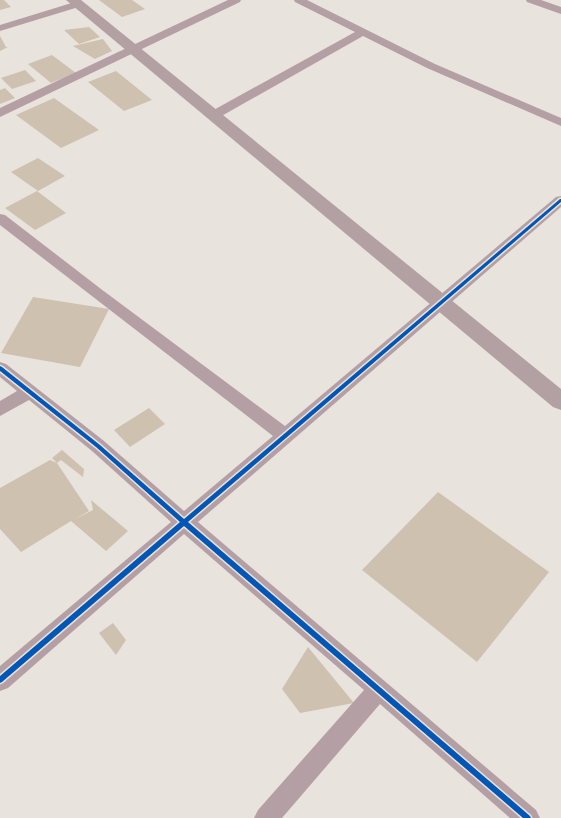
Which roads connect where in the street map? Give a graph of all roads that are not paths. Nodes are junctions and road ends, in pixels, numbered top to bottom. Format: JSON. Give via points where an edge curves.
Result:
{"nodes":[{"id":1,"x":236,"y":0,"type":"edge"},
{"id":2,"x":299,"y":0,"type":"edge"},
{"id":3,"x":531,"y":0,"type":"edge"},
{"id":4,"x":76,"y":2,"type":"edge"},
{"id":5,"x":561,"y":11,"type":"edge"},
{"id":6,"x":0,"y":28,"type":"edge"},
{"id":7,"x":363,"y":32,"type":"junction"},
{"id":8,"x":133,"y":48,"type":"junction"},
{"id":9,"x":0,"y":113,"type":"edge"},
{"id":10,"x":214,"y":115,"type":"junction"},
{"id":11,"x":561,"y":122,"type":"edge"},
{"id":12,"x":561,"y":200,"type":"edge"},
{"id":13,"x":0,"y":218,"type":"edge"},
{"id":14,"x":440,"y":303,"type":"junction"},
{"id":15,"x":0,"y":368,"type":"edge"},
{"id":16,"x":30,"y":392,"type":"junction"},
{"id":17,"x":561,"y":402,"type":"edge"},
{"id":18,"x":0,"y":409,"type":"edge"},
{"id":19,"x":284,"y":436,"type":"junction"},
{"id":20,"x":184,"y":522,"type":"junction"},
{"id":21,"x":0,"y":680,"type":"edge"},
{"id":22,"x":379,"y":689,"type":"junction"},
{"id":23,"x":266,"y":818,"type":"edge"},
{"id":24,"x":528,"y":818,"type":"edge"}],
"edges":[{"from":1,"to":8,"type":"street"},
{"from":2,"to":7,"type":"street"},
{"from":3,"to":5,"type":"street"},
{"from":4,"to":6,"type":"street"},
{"from":4,"to":8,"type":"main road"},
{"from":7,"to":10,"type":"street"},
{"from":7,"to":11,"type":"street","via":[[431,66]]},
{"from":8,"to":9,"type":"street"},
{"from":8,"to":10,"type":"main road"},
{"from":10,"to":14,"type":"main road"},
{"from":12,"to":14,"type":"street"},
{"from":13,"to":19,"type":"street"},
{"from":14,"to":17,"type":"main road"},
{"from":14,"to":19,"type":"street"},
{"from":15,"to":16,"type":"street"},
{"from":16,"to":18,"type":"street"},
{"from":16,"to":20,"type":"street","via":[[98,446]]},
{"from":19,"to":20,"type":"street"},
{"from":20,"to":21,"type":"street"},
{"from":20,"to":22,"type":"street"},
{"from":22,"to":23,"type":"street"},
{"from":22,"to":24,"type":"street"}]}
